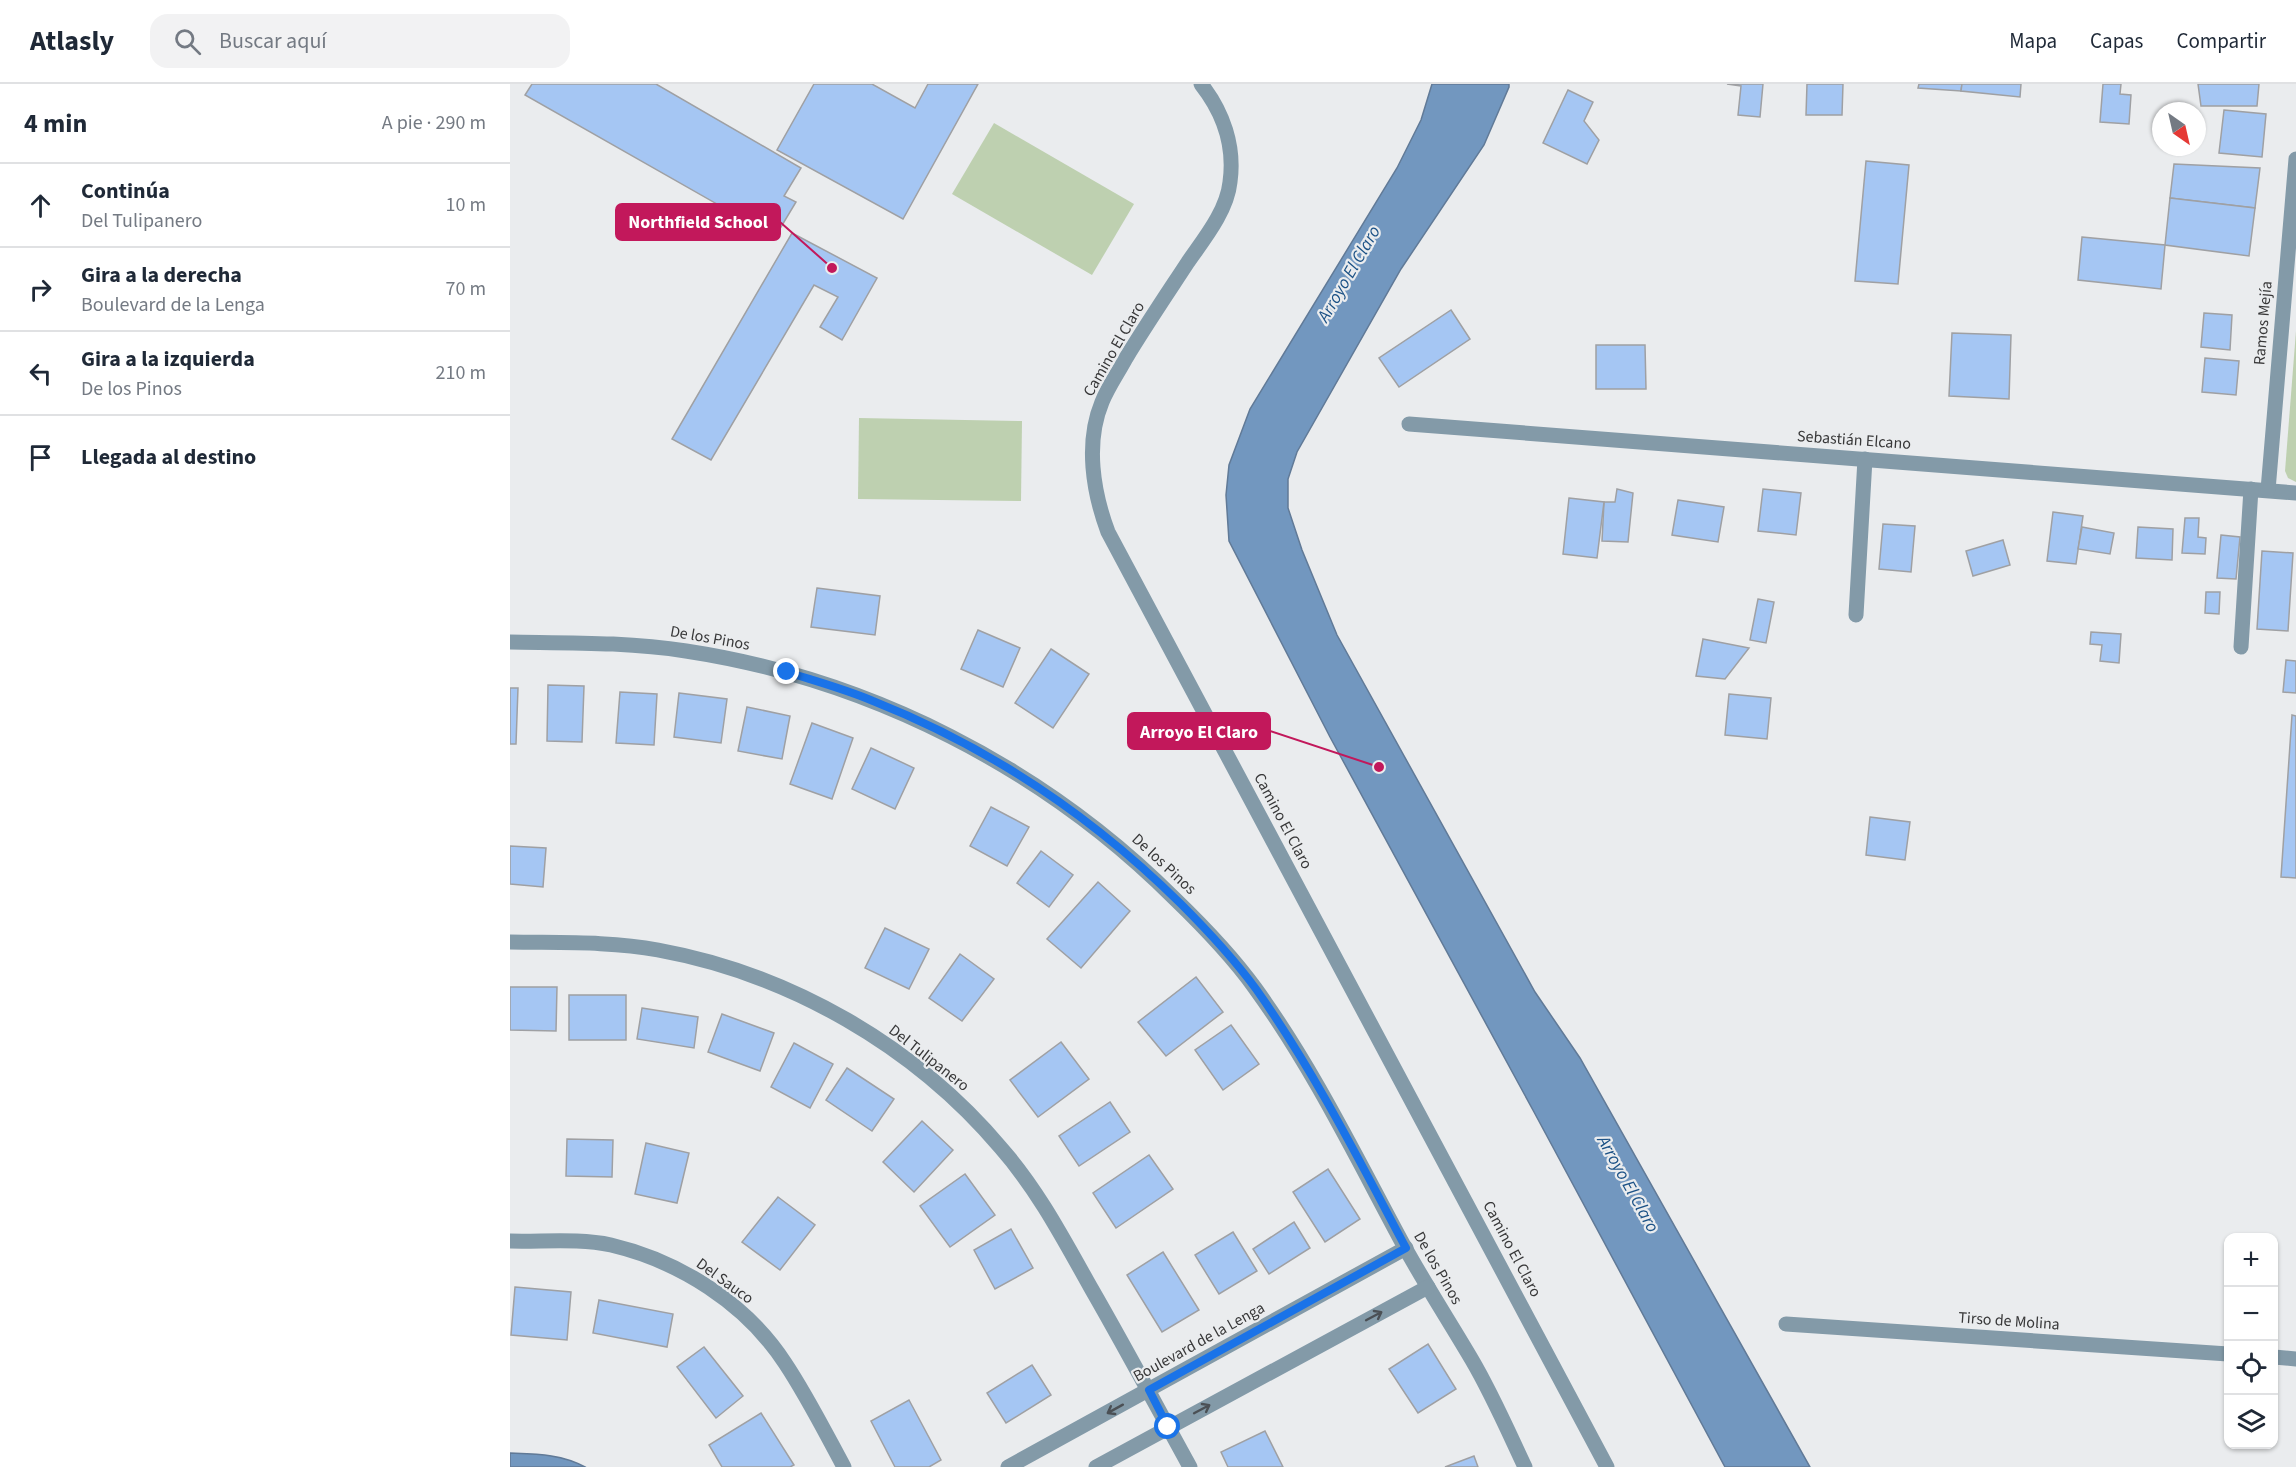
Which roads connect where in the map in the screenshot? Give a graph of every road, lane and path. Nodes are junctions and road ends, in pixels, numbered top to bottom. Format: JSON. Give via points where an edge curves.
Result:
{"nodes":[{"id":1,"x":1201,"y":84,"type":"edge"},
{"id":2,"x":2296,"y":159,"type":"edge"},
{"id":3,"x":1409,"y":424,"type":"dead end"},
{"id":4,"x":1865,"y":459,"type":"junction"},
{"id":5,"x":2251,"y":489,"type":"junction"},
{"id":6,"x":2268,"y":490,"type":"junction"},
{"id":7,"x":2296,"y":493,"type":"edge"},
{"id":8,"x":1856,"y":615,"type":"dead end"},
{"id":9,"x":510,"y":642,"type":"edge"},
{"id":10,"x":2241,"y":647,"type":"dead end"},
{"id":11,"x":510,"y":942,"type":"edge"},
{"id":12,"x":510,"y":1241,"type":"edge"},
{"id":13,"x":1406,"y":1248,"type":"junction"},
{"id":14,"x":1428,"y":1287,"type":"junction"},
{"id":15,"x":1786,"y":1324,"type":"dead end"},
{"id":16,"x":2224,"y":1354,"type":"edge"},
{"id":17,"x":2278,"y":1357,"type":"edge"},
{"id":18,"x":2296,"y":1359,"type":"edge"},
{"id":19,"x":1149,"y":1390,"type":"junction"},
{"id":20,"x":1168,"y":1427,"type":"junction"},
{"id":21,"x":844,"y":1467,"type":"edge"},
{"id":22,"x":1008,"y":1467,"type":"edge"},
{"id":23,"x":1096,"y":1467,"type":"edge"},
{"id":24,"x":1190,"y":1467,"type":"edge"},
{"id":25,"x":1525,"y":1467,"type":"edge"},
{"id":26,"x":1607,"y":1467,"type":"edge"}],
"edges":[{"from":1,"to":26,"type":"street","name":"Camino El Claro","via":[[1213,99],[1226,129],[1232,155],[1230,184],[1211,228],[1146,326],[1101,404],[1093,452],[1099,508],[1107,532]]},
{"from":2,"to":6,"type":"street","name":"Ramos Mejía"},
{"from":3,"to":4,"type":"street","name":"Sebastián Elcano"},
{"from":4,"to":5,"type":"street","name":"Sebastián Elcano"},
{"from":4,"to":8,"type":"street"},
{"from":5,"to":6,"type":"street","name":"Sebastián Elcano"},
{"from":5,"to":10,"type":"street"},
{"from":6,"to":7,"type":"street","name":"Sebastián Elcano"},
{"from":9,"to":13,"type":"street","name":"De los Pinos","via":[[656,647],[787,672],[872,700],[922,723],[974,749],[1070,808],[1167,890],[1239,967],[1316,1081]]},
{"from":11,"to":19,"type":"street","name":"Del Tulipanero","via":[[621,945],[719,965],[802,996],[889,1046],[977,1120],[1026,1179]]},
{"from":12,"to":21,"type":"street","name":"Del Sauco","via":[[609,1245],[647,1256],[713,1291],[739,1310],[785,1362]]},
{"from":13,"to":14,"type":"street","name":"De los Pinos"},
{"from":13,"to":19,"type":"street","name":"Boulevard de la Lenga"},
{"from":20,"to":14,"type":"street","one_way":true},
{"from":14,"to":25,"type":"street","name":"De los Pinos","via":[[1473,1362]]},
{"from":15,"to":16,"type":"street","name":"Tirso de Molina"},
{"from":17,"to":18,"type":"street"},
{"from":19,"to":20,"type":"street","name":"Del Tulipanero"},
{"from":19,"to":22,"type":"street","name":"Boulevard de la Lenga","one_way":true},
{"from":20,"to":23,"type":"street"},
{"from":20,"to":24,"type":"street","name":"Del Tulipanero"}]}
